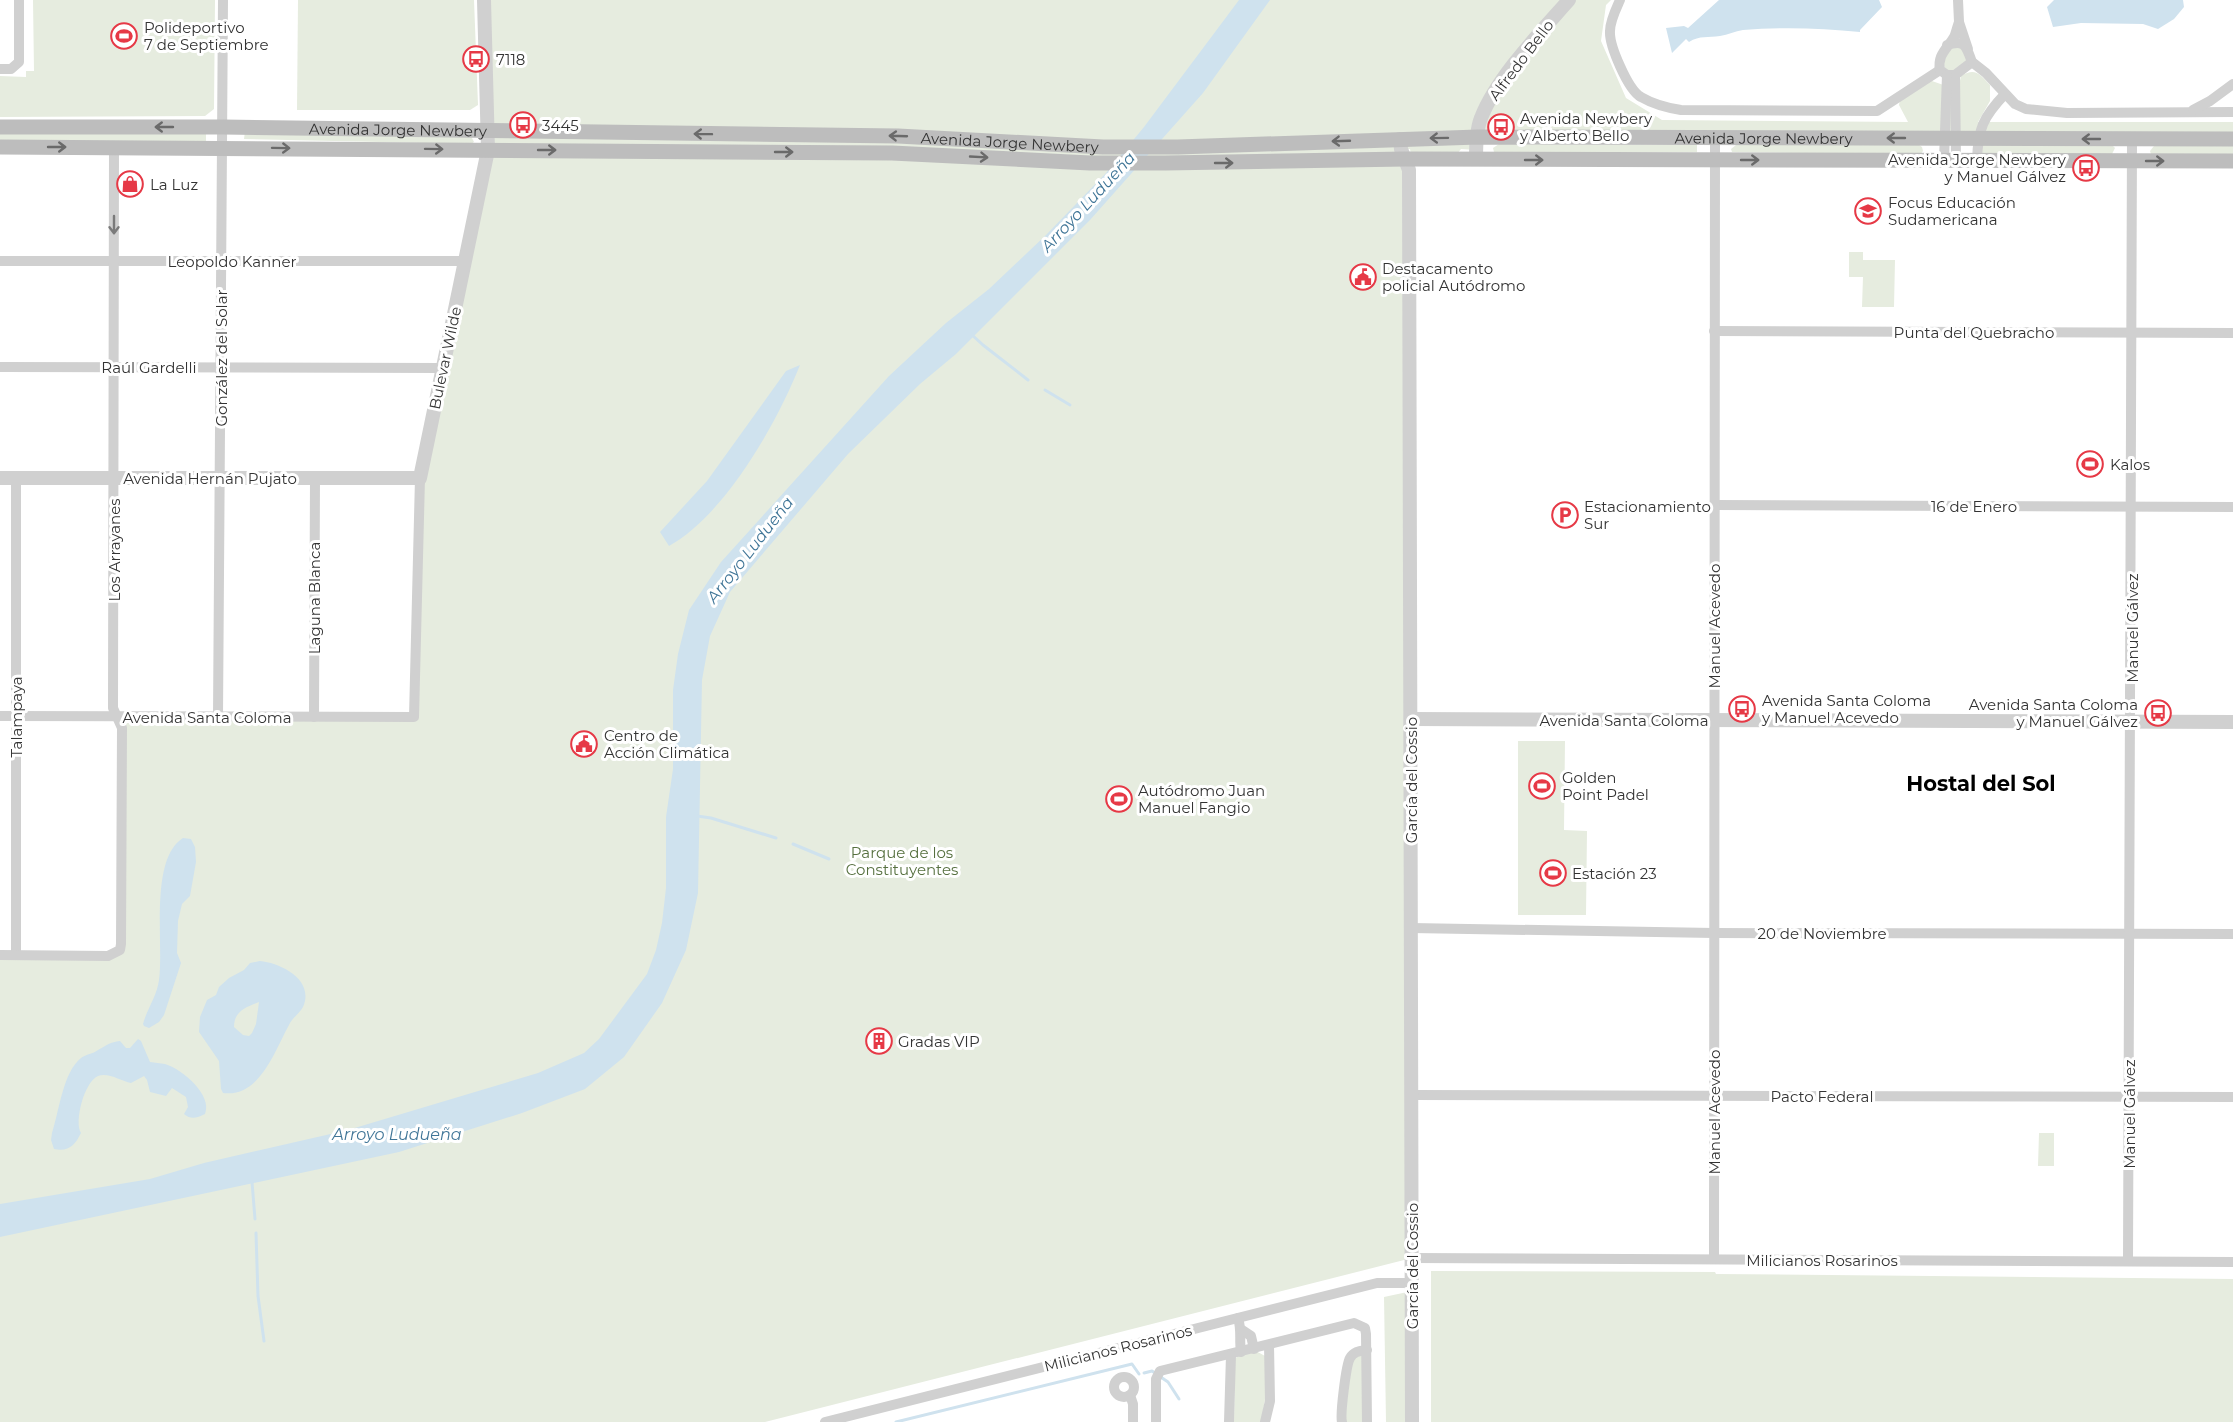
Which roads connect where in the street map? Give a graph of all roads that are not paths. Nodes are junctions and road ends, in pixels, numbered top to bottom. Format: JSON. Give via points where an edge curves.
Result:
{"nodes":[{"id":1,"x":20,"y":0,"type":"edge"},
{"id":2,"x":223,"y":0,"type":"edge"},
{"id":3,"x":484,"y":0,"type":"edge"},
{"id":4,"x":1569,"y":0,"type":"edge"},
{"id":5,"x":1620,"y":0,"type":"edge"},
{"id":6,"x":1958,"y":0,"type":"edge"},
{"id":7,"x":1959,"y":22,"type":"junction"},
{"id":8,"x":1947,"y":45,"type":"junction"},
{"id":9,"x":1968,"y":50,"type":"junction"},
{"id":10,"x":1972,"y":62,"type":"junction"},
{"id":11,"x":0,"y":69,"type":"edge"},
{"id":12,"x":1947,"y":73,"type":"junction"},
{"id":13,"x":2233,"y":84,"type":"edge"},
{"id":14,"x":2005,"y":94,"type":"junction"},
{"id":15,"x":2190,"y":111,"type":"junction"},
{"id":16,"x":2233,"y":112,"type":"edge"},
{"id":17,"x":0,"y":127,"type":"edge"},
{"id":18,"x":223,"y":127,"type":"junction"},
{"id":19,"x":489,"y":131,"type":"junction"},
{"id":20,"x":1478,"y":137,"type":"junction"},
{"id":21,"x":1715,"y":137,"type":"junction"},
{"id":22,"x":1950,"y":138,"type":"junction"},
{"id":23,"x":1977,"y":138,"type":"junction"},
{"id":24,"x":1400,"y":139,"type":"junction"},
{"id":25,"x":2132,"y":139,"type":"junction"},
{"id":26,"x":2233,"y":139,"type":"edge"},
{"id":27,"x":0,"y":147,"type":"edge"},
{"id":28,"x":114,"y":147,"type":"junction"},
{"id":29,"x":223,"y":147,"type":"junction"},
{"id":30,"x":488,"y":150,"type":"junction"},
{"id":31,"x":1405,"y":159,"type":"junction"},
{"id":32,"x":1476,"y":159,"type":"junction"},
{"id":33,"x":1715,"y":160,"type":"junction"},
{"id":34,"x":1950,"y":160,"type":"junction"},
{"id":35,"x":1977,"y":160,"type":"junction"},
{"id":36,"x":2133,"y":161,"type":"junction"},
{"id":37,"x":2233,"y":161,"type":"edge"},
{"id":38,"x":0,"y":261,"type":"edge"},
{"id":39,"x":114,"y":261,"type":"junction"},
{"id":40,"x":222,"y":261,"type":"junction"},
{"id":41,"x":464,"y":261,"type":"junction"},
{"id":42,"x":1714,"y":331,"type":"junction"},
{"id":43,"x":2133,"y":333,"type":"junction"},
{"id":44,"x":2233,"y":333,"type":"edge"},
{"id":45,"x":0,"y":367,"type":"edge"},
{"id":46,"x":114,"y":367,"type":"junction"},
{"id":47,"x":221,"y":367,"type":"junction"},
{"id":48,"x":442,"y":368,"type":"junction"},
{"id":49,"x":0,"y":478,"type":"edge"},
{"id":50,"x":16,"y":478,"type":"junction"},
{"id":51,"x":114,"y":478,"type":"junction"},
{"id":52,"x":220,"y":478,"type":"junction"},
{"id":53,"x":315,"y":478,"type":"junction"},
{"id":54,"x":420,"y":478,"type":"junction"},
{"id":55,"x":1714,"y":505,"type":"junction"},
{"id":56,"x":2132,"y":506,"type":"junction"},
{"id":57,"x":2233,"y":507,"type":"edge"},
{"id":58,"x":0,"y":716,"type":"edge"},
{"id":59,"x":16,"y":716,"type":"junction"},
{"id":60,"x":117,"y":717,"type":"junction"},
{"id":61,"x":218,"y":717,"type":"junction"},
{"id":62,"x":314,"y":717,"type":"junction"},
{"id":63,"x":414,"y":717,"type":"joint"},
{"id":64,"x":1411,"y":719,"type":"junction"},
{"id":65,"x":1714,"y":720,"type":"junction"},
{"id":66,"x":2131,"y":722,"type":"junction"},
{"id":67,"x":2233,"y":722,"type":"edge"},
{"id":68,"x":1411,"y":928,"type":"junction"},
{"id":69,"x":1714,"y":933,"type":"junction"},
{"id":70,"x":2130,"y":934,"type":"junction"},
{"id":71,"x":2233,"y":934,"type":"edge"},
{"id":72,"x":0,"y":955,"type":"edge"},
{"id":73,"x":16,"y":955,"type":"junction"},
{"id":74,"x":1412,"y":1095,"type":"junction"},
{"id":75,"x":1714,"y":1096,"type":"junction"},
{"id":76,"x":2129,"y":1097,"type":"junction"},
{"id":77,"x":2233,"y":1097,"type":"edge"},
{"id":78,"x":1412,"y":1258,"type":"junction"},
{"id":79,"x":1714,"y":1259,"type":"junction"},
{"id":80,"x":2128,"y":1261,"type":"junction"},
{"id":81,"x":2233,"y":1262,"type":"edge"},
{"id":82,"x":1412,"y":1283,"type":"junction"},
{"id":83,"x":1238,"y":1318,"type":"junction"},
{"id":84,"x":1242,"y":1330,"type":"junction"},
{"id":85,"x":1269,"y":1346,"type":"junction"},
{"id":86,"x":1254,"y":1349,"type":"junction"},
{"id":87,"x":1367,"y":1350,"type":"junction"},
{"id":88,"x":1236,"y":1353,"type":"junction"},
{"id":89,"x":1130,"y":1395,"type":"dead end"},
{"id":90,"x":825,"y":1422,"type":"edge"},
{"id":91,"x":1133,"y":1422,"type":"edge"},
{"id":92,"x":1156,"y":1422,"type":"edge"},
{"id":93,"x":1229,"y":1422,"type":"edge"},
{"id":94,"x":1265,"y":1422,"type":"edge"},
{"id":95,"x":1342,"y":1422,"type":"edge"},
{"id":96,"x":1367,"y":1422,"type":"edge"},
{"id":97,"x":1412,"y":1422,"type":"edge"}],
"edges":[{"from":1,"to":11,"type":"street","via":[[19,62],[11,69]]},
{"from":2,"to":18,"type":"street","name":"González del Solar"},
{"from":3,"to":19,"type":"street","name":"Bulevar Wilde"},
{"from":4,"to":20,"type":"street","name":"Alfredo Bello","via":[[1496,88],[1480,120]]},
{"from":5,"to":12,"type":"street","via":[[1610,40],[1630,88],[1640,97],[1669,108],[1877,111]]},
{"from":6,"to":7,"type":"street"},
{"from":7,"to":8,"type":"street"},
{"from":7,"to":9,"type":"street"},
{"from":8,"to":9,"type":"street","via":[[1956,42]]},
{"from":8,"to":12,"type":"street","via":[[1941,55]]},
{"from":9,"to":10,"type":"street"},
{"from":10,"to":12,"type":"street"},
{"from":10,"to":14,"type":"street"},
{"from":12,"to":22,"type":"street"},
{"from":13,"to":15,"type":"street"},
{"from":14,"to":15,"type":"street","via":[[2026,109],[2043,111]]},
{"from":14,"to":23,"type":"street","via":[[1989,111]]},
{"from":15,"to":16,"type":"street"},
{"from":18,"to":17,"type":"main road","name":"Avenida Jorge Newbery","one_way":true},
{"from":18,"to":19,"type":"main road","name":"Avenida Jorge Newbery"},
{"from":18,"to":29,"type":"street","name":"González del Solar"},
{"from":24,"to":19,"type":"main road","name":"Avenida Jorge Newbery","one_way":true,"via":[[1103,147],[898,136]]},
{"from":19,"to":30,"type":"street","name":"Bulevar Wilde"},
{"from":20,"to":21,"type":"main road","name":"Avenida Jorge Newbery"},
{"from":20,"to":24,"type":"main road","name":"Avenida Jorge Newbery","one_way":true},
{"from":20,"to":32,"type":"street","name":"Alfredo Bello"},
{"from":22,"to":21,"type":"main road","name":"Avenida Jorge Newbery","one_way":true},
{"from":21,"to":33,"type":"street","name":"Manuel Acevedo"},
{"from":22,"to":23,"type":"main road","name":"Avenida Jorge Newbery"},
{"from":22,"to":34,"type":"street"},
{"from":25,"to":23,"type":"main road","name":"Avenida Jorge Newbery","one_way":true},
{"from":23,"to":35,"type":"street"},
{"from":24,"to":31,"type":"street","name":"García del Cossio"},
{"from":25,"to":26,"type":"main road","name":"Avenida Jorge Newbery"},
{"from":25,"to":36,"type":"street","name":"Manuel Gálvez"},
{"from":27,"to":28,"type":"main road","name":"Avenida Jorge Newbery","one_way":true},
{"from":28,"to":29,"type":"main road","name":"Avenida Jorge Newbery"},
{"from":28,"to":39,"type":"street","name":"Los Arrayanes","one_way":true},
{"from":29,"to":30,"type":"main road","name":"Avenida Jorge Newbery","one_way":true},
{"from":29,"to":40,"type":"street","name":"González del Solar"},
{"from":30,"to":31,"type":"main road","name":"Avenida Jorge Newbery","one_way":true,"via":[[892,153],[1090,163]]},
{"from":30,"to":41,"type":"street","name":"Bulevar Wilde"},
{"from":31,"to":32,"type":"main road","name":"Avenida Jorge Newbery"},
{"from":31,"to":64,"type":"street","name":"García del Cossio","via":[[1409,170]]},
{"from":32,"to":33,"type":"main road","name":"Avenida Jorge Newbery","one_way":true},
{"from":33,"to":34,"type":"main road","name":"Avenida Jorge Newbery","one_way":true},
{"from":33,"to":42,"type":"street","name":"Manuel Acevedo"},
{"from":34,"to":35,"type":"main road","name":"Avenida Jorge Newbery"},
{"from":35,"to":36,"type":"main road","name":"Avenida Jorge Newbery"},
{"from":36,"to":37,"type":"main road","name":"Avenida Jorge Newbery","one_way":true},
{"from":36,"to":43,"type":"street","name":"Manuel Gálvez"},
{"from":38,"to":39,"type":"street","name":"Leopoldo Kanner"},
{"from":39,"to":40,"type":"street","name":"Leopoldo Kanner"},
{"from":39,"to":46,"type":"street","name":"Los Arrayanes"},
{"from":40,"to":41,"type":"street","name":"Leopoldo Kanner"},
{"from":40,"to":47,"type":"street","name":"González del Solar"},
{"from":41,"to":48,"type":"street","name":"Bulevar Wilde"},
{"from":42,"to":43,"type":"street","name":"Punta del Quebracho"},
{"from":42,"to":55,"type":"street","name":"Manuel Acevedo"},
{"from":43,"to":44,"type":"street","name":"Punta del Quebracho"},
{"from":43,"to":56,"type":"street","name":"Manuel Gálvez"},
{"from":45,"to":46,"type":"street","name":"Raúl Gardelli"},
{"from":46,"to":47,"type":"street","name":"Raúl Gardelli"},
{"from":46,"to":51,"type":"street","name":"Los Arrayanes"},
{"from":47,"to":48,"type":"street","name":"Raúl Gardelli"},
{"from":47,"to":52,"type":"street","name":"González del Solar"},
{"from":48,"to":54,"type":"street","name":"Bulevar Wilde"},
{"from":49,"to":50,"type":"street","name":"Avenida Hernán Pujato"},
{"from":50,"to":51,"type":"street","name":"Avenida Hernán Pujato"},
{"from":50,"to":59,"type":"street","name":"Talampaya"},
{"from":51,"to":52,"type":"street","name":"Avenida Hernán Pujato"},
{"from":51,"to":60,"type":"street","name":"Los Arrayanes","via":[[113,708]]},
{"from":52,"to":53,"type":"street","name":"Avenida Hernán Pujato"},
{"from":52,"to":61,"type":"street","name":"González del Solar"},
{"from":53,"to":54,"type":"street","name":"Avenida Hernán Pujato"},
{"from":53,"to":62,"type":"street","name":"Laguna Blanca"},
{"from":54,"to":63,"type":"street","name":"Bulevar Wilde"},
{"from":55,"to":56,"type":"street","name":"16 de Enero"},
{"from":55,"to":65,"type":"street","name":"Manuel Acevedo"},
{"from":56,"to":57,"type":"street","name":"16 de Enero"},
{"from":56,"to":66,"type":"street","name":"Manuel Gálvez"},
{"from":58,"to":59,"type":"street","name":"Avenida Santa Coloma"},
{"from":59,"to":60,"type":"street","name":"Avenida Santa Coloma"},
{"from":59,"to":73,"type":"street","name":"Talampaya"},
{"from":60,"to":61,"type":"street","name":"Avenida Santa Coloma"},
{"from":60,"to":73,"type":"street","name":"Los Arrayanes","via":[[122,728],[120,950],[108,956]]},
{"from":61,"to":62,"type":"street","name":"Avenida Santa Coloma"},
{"from":62,"to":63,"type":"street","name":"Avenida Santa Coloma"},
{"from":64,"to":65,"type":"street","name":"Avenida Santa Coloma"},
{"from":64,"to":68,"type":"street","name":"García del Cossio"},
{"from":65,"to":66,"type":"street","name":"Avenida Santa Coloma"},
{"from":65,"to":69,"type":"street","name":"Manuel Acevedo"},
{"from":66,"to":67,"type":"street","name":"Avenida Santa Coloma"},
{"from":66,"to":70,"type":"street","name":"Manuel Gálvez"},
{"from":68,"to":69,"type":"street","name":"20 de Noviembre"},
{"from":68,"to":74,"type":"street","name":"García del Cossio"},
{"from":69,"to":70,"type":"street","name":"20 de Noviembre"},
{"from":69,"to":75,"type":"street","name":"Manuel Acevedo"},
{"from":70,"to":71,"type":"street","name":"20 de Noviembre"},
{"from":70,"to":76,"type":"street","name":"Manuel Gálvez"},
{"from":72,"to":73,"type":"street"},
{"from":74,"to":75,"type":"street","name":"Pacto Federal"},
{"from":74,"to":78,"type":"street","name":"García del Cossio"},
{"from":75,"to":76,"type":"street","name":"Pacto Federal"},
{"from":75,"to":79,"type":"street","name":"Manuel Acevedo"},
{"from":76,"to":77,"type":"street","name":"Pacto Federal"},
{"from":76,"to":80,"type":"street","name":"Manuel Gálvez"},
{"from":78,"to":79,"type":"street","name":"Milicianos Rosarinos"},
{"from":78,"to":82,"type":"street","name":"García del Cossio"},
{"from":79,"to":80,"type":"street","name":"Milicianos Rosarinos"},
{"from":80,"to":81,"type":"street","name":"Milicianos Rosarinos"},
{"from":82,"to":83,"type":"street","name":"Milicianos Rosarinos","via":[[1377,1283]]},
{"from":82,"to":97,"type":"street","name":"García del Cossio"},
{"from":83,"to":84,"type":"street"},
{"from":83,"to":90,"type":"street","name":"Milicianos Rosarinos"},
{"from":84,"to":86,"type":"street","via":[[1251,1336]]},
{"from":84,"to":88,"type":"street"},
{"from":85,"to":86,"type":"street"},
{"from":85,"to":87,"type":"street","via":[[1354,1323],[1365,1328]]},
{"from":85,"to":94,"type":"street","via":[[1270,1401]]},
{"from":86,"to":88,"type":"street"},
{"from":87,"to":95,"type":"street","via":[[1350,1357]]},
{"from":87,"to":96,"type":"street"},
{"from":88,"to":92,"type":"street","via":[[1160,1371],[1156,1379]]},
{"from":88,"to":93,"type":"street"},
{"from":89,"to":91,"type":"street"}]}
